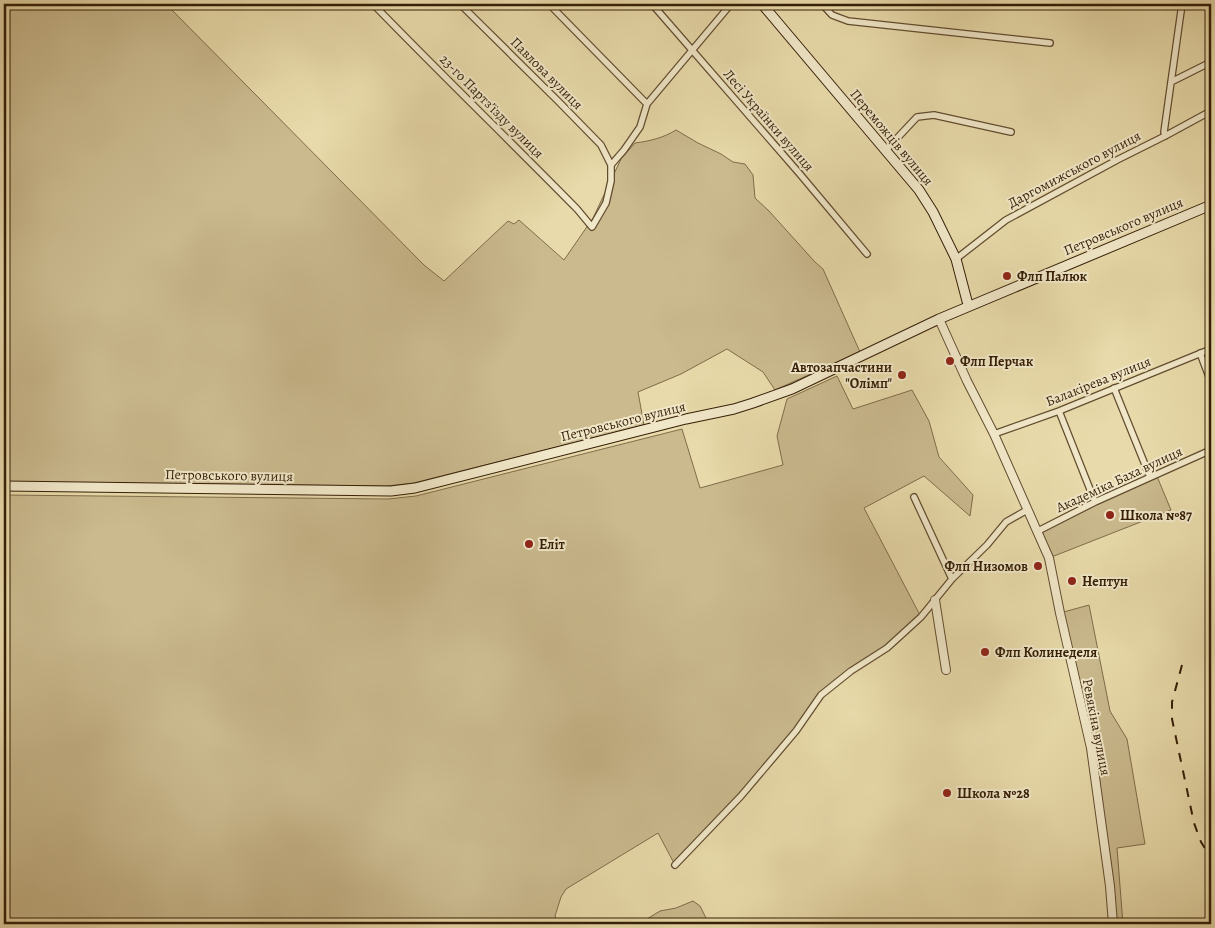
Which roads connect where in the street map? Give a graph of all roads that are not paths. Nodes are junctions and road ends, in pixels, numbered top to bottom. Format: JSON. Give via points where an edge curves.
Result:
{"nodes":[{"id":1,"x":373,"y":4,"type":"edge"},
{"id":2,"x":460,"y":4,"type":"edge"},
{"id":3,"x":549,"y":4,"type":"edge"},
{"id":4,"x":652,"y":4,"type":"edge"},
{"id":5,"x":731,"y":4,"type":"edge"},
{"id":6,"x":762,"y":4,"type":"edge"},
{"id":7,"x":822,"y":4,"type":"edge"},
{"id":8,"x":1182,"y":4,"type":"edge"},
{"id":9,"x":1050,"y":42,"type":"dead end"},
{"id":10,"x":692,"y":50,"type":"junction"},
{"id":11,"x":1211,"y":62,"type":"edge"},
{"id":12,"x":1171,"y":82,"type":"junction"},
{"id":13,"x":647,"y":104,"type":"junction"},
{"id":14,"x":1211,"y":111,"type":"edge"},
{"id":15,"x":1011,"y":132,"type":"dead end"},
{"id":16,"x":1165,"y":136,"type":"junction"},
{"id":17,"x":886,"y":150,"type":"junction"},
{"id":18,"x":611,"y":165,"type":"junction"},
{"id":19,"x":1211,"y":205,"type":"edge"},
{"id":20,"x":867,"y":254,"type":"dead end"},
{"id":21,"x":956,"y":259,"type":"junction"},
{"id":22,"x":969,"y":306,"type":"junction"},
{"id":23,"x":939,"y":319,"type":"junction"},
{"id":24,"x":1211,"y":349,"type":"edge"},
{"id":25,"x":1200,"y":353,"type":"junction"},
{"id":26,"x":1211,"y":382,"type":"edge"},
{"id":27,"x":1114,"y":388,"type":"junction"},
{"id":28,"x":1059,"y":411,"type":"junction"},
{"id":29,"x":994,"y":434,"type":"junction"},
{"id":30,"x":1211,"y":450,"type":"edge"},
{"id":31,"x":1150,"y":478,"type":"junction"},
{"id":32,"x":4,"y":486,"type":"edge"},
{"id":33,"x":914,"y":497,"type":"dead end"},
{"id":34,"x":1095,"y":502,"type":"junction"},
{"id":35,"x":1027,"y":510,"type":"junction"},
{"id":36,"x":1038,"y":530,"type":"junction"},
{"id":37,"x":952,"y":580,"type":"junction"},
{"id":38,"x":935,"y":600,"type":"junction"},
{"id":39,"x":946,"y":670,"type":"dead end"},
{"id":40,"x":675,"y":865,"type":"dead end"},
{"id":41,"x":1113,"y":924,"type":"edge"}],
"edges":[{"from":1,"to":18,"type":"street","name":"23-го Партз’їзду вулиця","via":[[592,227],[606,203],[612,181]]},
{"from":2,"to":18,"type":"street","name":"Павлова вулиця","via":[[601,145]]},
{"from":3,"to":13,"type":"street"},
{"from":4,"to":10,"type":"street","name":"Лесі Українки вулиця"},
{"from":5,"to":10,"type":"street"},
{"from":6,"to":17,"type":"main road","name":"Переможців вулиця"},
{"from":7,"to":9,"type":"street","via":[[832,14],[848,21]]},
{"from":8,"to":12,"type":"street"},
{"from":10,"to":13,"type":"street"},
{"from":10,"to":20,"type":"street","name":"Лесі Українки вулиця"},
{"from":11,"to":12,"type":"street"},
{"from":12,"to":16,"type":"street"},
{"from":13,"to":18,"type":"street","via":[[640,128]]},
{"from":14,"to":16,"type":"street","name":"Даргомижського вулиця"},
{"from":15,"to":17,"type":"street","via":[[934,115],[917,117]]},
{"from":16,"to":21,"type":"street","name":"Даргомижського вулиця","via":[[1006,220]]},
{"from":17,"to":21,"type":"main road","name":"Переможців вулиця","via":[[919,190]]},
{"from":19,"to":22,"type":"main road","name":"Петровського вулиця"},
{"from":21,"to":22,"type":"main road","name":"Переможців вулиця"},
{"from":22,"to":23,"type":"main road","name":"Петровського вулиця"},
{"from":23,"to":29,"type":"street","name":"Ревякіна вулиця"},
{"from":23,"to":32,"type":"main road","name":"Петровського вулиця","via":[[792,389],[753,403],[415,488]]},
{"from":24,"to":25,"type":"street","name":"Балакірева вулиця"},
{"from":25,"to":26,"type":"street"},
{"from":25,"to":27,"type":"street","name":"Балакірева вулиця"},
{"from":27,"to":28,"type":"street","name":"Балакірева вулиця"},
{"from":27,"to":31,"type":"street"},
{"from":28,"to":29,"type":"street","name":"Балакірева вулиця"},
{"from":28,"to":34,"type":"street"},
{"from":29,"to":35,"type":"street","name":"Ревякіна вулиця"},
{"from":30,"to":31,"type":"street","name":"Академіка Баха вулиця"},
{"from":31,"to":34,"type":"street","name":"Академіка Баха вулиця"},
{"from":33,"to":37,"type":"street"},
{"from":34,"to":36,"type":"street","name":"Академіка Баха вулиця"},
{"from":35,"to":36,"type":"street","name":"Ревякіна вулиця"},
{"from":35,"to":37,"type":"street","via":[[1006,522]]},
{"from":36,"to":41,"type":"street","name":"Ревякіна вулиця","via":[[1049,558],[1091,748]]},
{"from":37,"to":38,"type":"street"},
{"from":38,"to":39,"type":"street"},
{"from":38,"to":40,"type":"street","via":[[921,618],[887,648],[821,695],[742,796]]}]}
